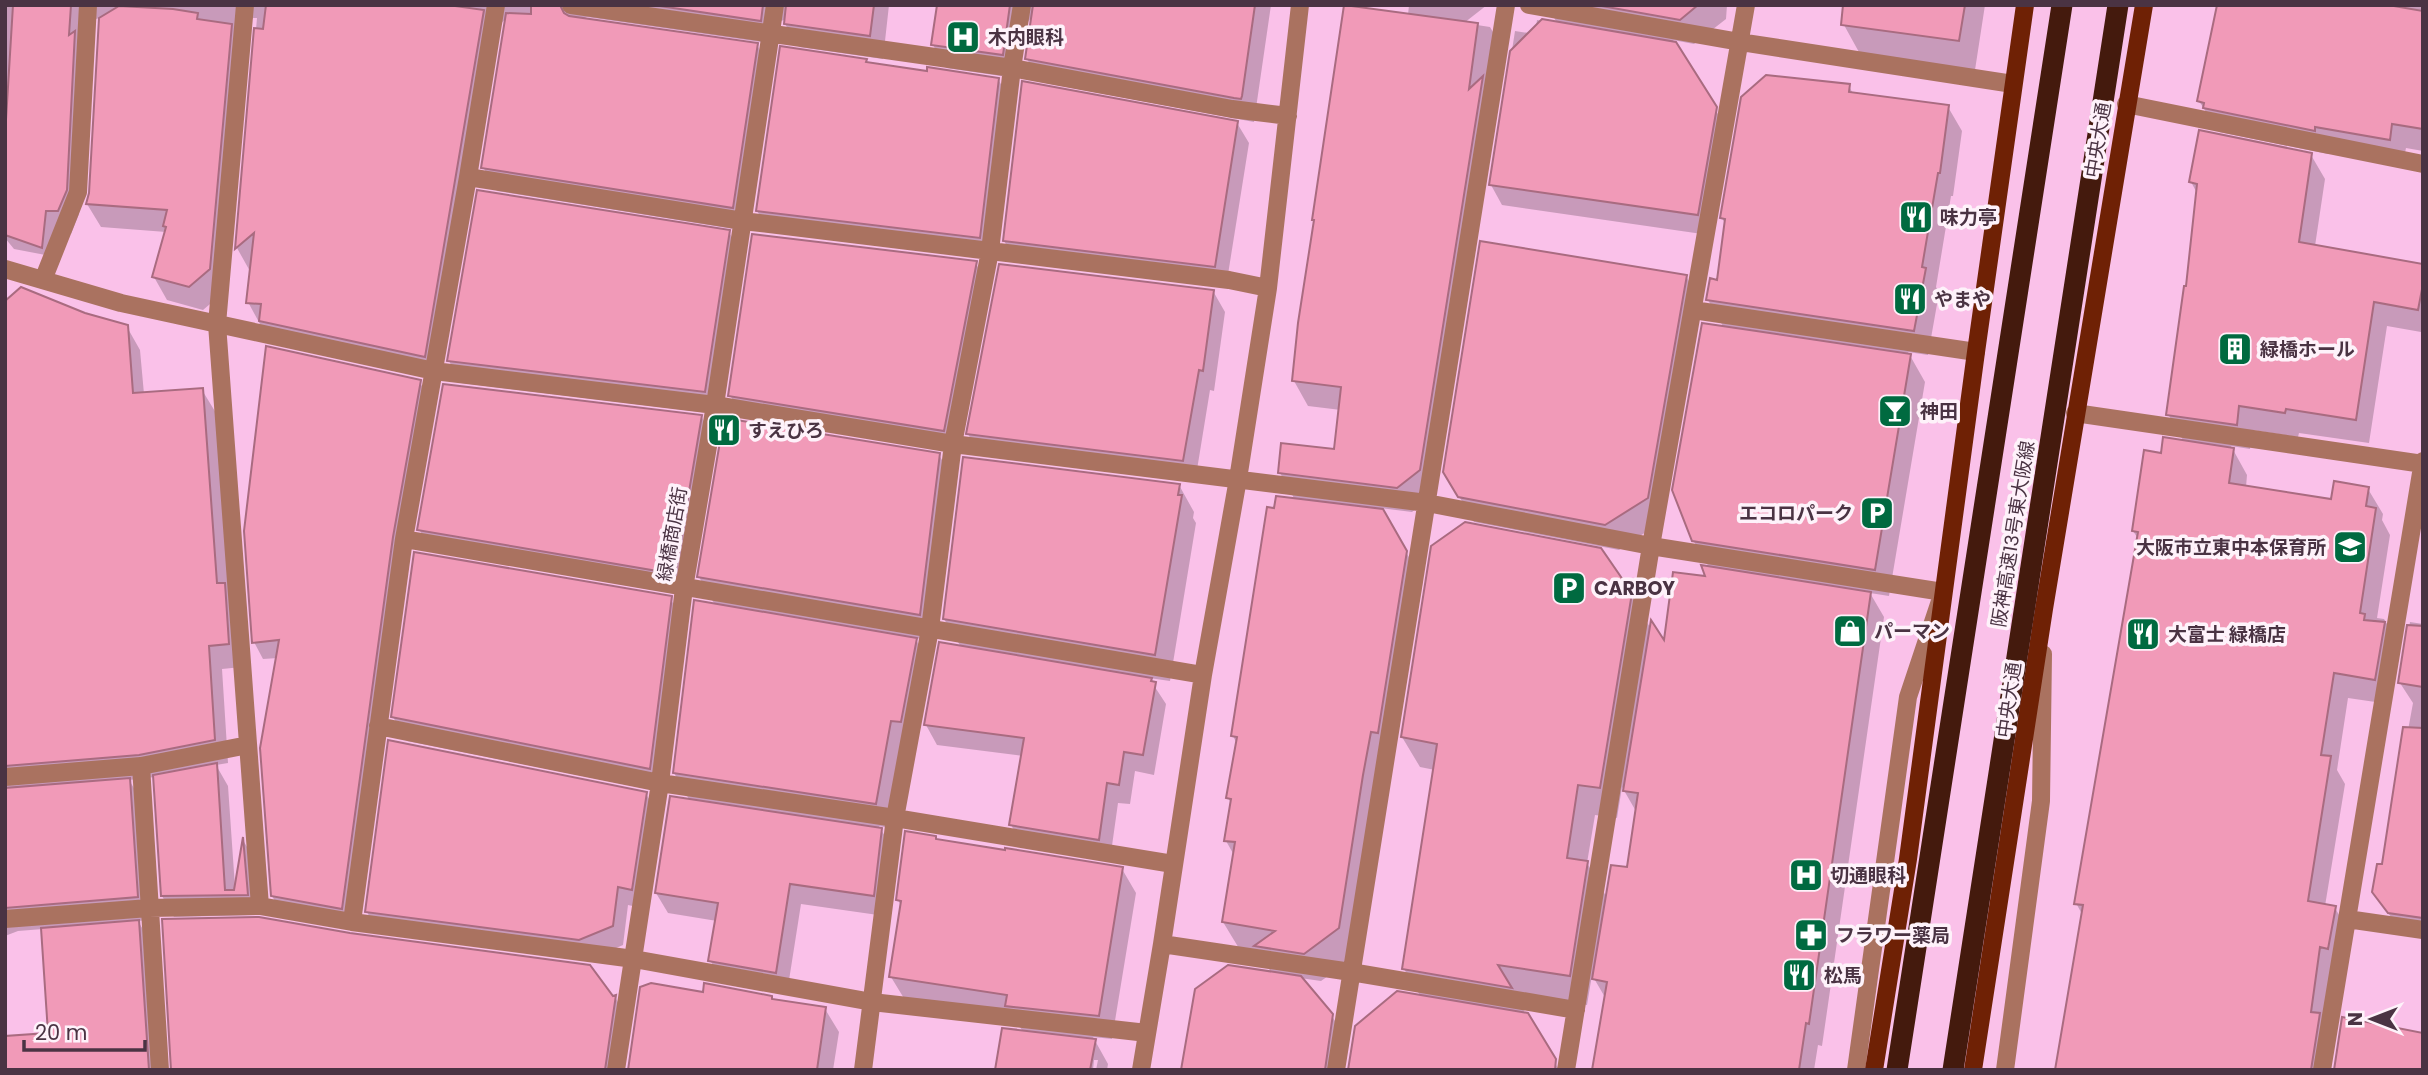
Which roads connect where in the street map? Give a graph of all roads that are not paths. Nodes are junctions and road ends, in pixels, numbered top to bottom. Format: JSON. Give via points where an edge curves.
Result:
{"nodes":[{"id":1,"x":88,"y":5,"type":"edge"},
{"id":2,"x":245,"y":5,"type":"edge"},
{"id":3,"x":496,"y":5,"type":"edge"},
{"id":4,"x":571,"y":5,"type":"edge"},
{"id":5,"x":775,"y":5,"type":"edge"},
{"id":6,"x":1022,"y":5,"type":"edge"},
{"id":7,"x":1300,"y":5,"type":"edge"},
{"id":8,"x":1506,"y":5,"type":"edge"},
{"id":9,"x":1528,"y":5,"type":"edge"},
{"id":10,"x":1745,"y":5,"type":"edge"},
{"id":11,"x":2025,"y":5,"type":"edge"},
{"id":12,"x":2062,"y":5,"type":"edge"},
{"id":13,"x":2118,"y":5,"type":"edge"},
{"id":14,"x":2144,"y":5,"type":"edge"},
{"id":15,"x":771,"y":33,"type":"junction"},
{"id":16,"x":1740,"y":42,"type":"junction"},
{"id":17,"x":1012,"y":68,"type":"junction"},
{"id":18,"x":2013,"y":84,"type":"junction"},
{"id":19,"x":2126,"y":104,"type":"junction"},
{"id":20,"x":1287,"y":116,"type":"junction"},
{"id":21,"x":2423,"y":164,"type":"edge"},
{"id":22,"x":468,"y":177,"type":"junction"},
{"id":23,"x":743,"y":221,"type":"junction"},
{"id":24,"x":990,"y":251,"type":"junction"},
{"id":25,"x":5,"y":269,"type":"edge"},
{"id":26,"x":43,"y":280,"type":"junction"},
{"id":27,"x":1268,"y":288,"type":"junction"},
{"id":28,"x":1693,"y":310,"type":"junction"},
{"id":29,"x":217,"y":324,"type":"junction"},
{"id":30,"x":1976,"y":352,"type":"junction"},
{"id":31,"x":434,"y":371,"type":"junction"},
{"id":32,"x":715,"y":405,"type":"junction"},
{"id":33,"x":2075,"y":413,"type":"junction"},
{"id":34,"x":953,"y":444,"type":"junction"},
{"id":35,"x":2423,"y":463,"type":"edge"},
{"id":36,"x":1238,"y":479,"type":"junction"},
{"id":37,"x":1427,"y":503,"type":"junction"},
{"id":38,"x":404,"y":539,"type":"junction"},
{"id":39,"x":1651,"y":546,"type":"junction"},
{"id":40,"x":684,"y":587,"type":"junction"},
{"id":41,"x":1943,"y":592,"type":"junction"},
{"id":42,"x":2043,"y":609,"type":"junction"},
{"id":43,"x":930,"y":629,"type":"junction"},
{"id":44,"x":1203,"y":675,"type":"junction"},
{"id":45,"x":378,"y":726,"type":"junction"},
{"id":46,"x":248,"y":745,"type":"junction"},
{"id":47,"x":141,"y":766,"type":"junction"},
{"id":48,"x":5,"y":776,"type":"edge"},
{"id":49,"x":660,"y":783,"type":"junction"},
{"id":50,"x":895,"y":818,"type":"junction"},
{"id":51,"x":1173,"y":864,"type":"junction"},
{"id":52,"x":260,"y":906,"type":"junction"},
{"id":53,"x":149,"y":908,"type":"junction"},
{"id":54,"x":5,"y":919,"type":"edge"},
{"id":55,"x":2347,"y":919,"type":"junction"},
{"id":56,"x":352,"y":922,"type":"junction"},
{"id":57,"x":2423,"y":930,"type":"edge"},
{"id":58,"x":1163,"y":944,"type":"junction"},
{"id":59,"x":634,"y":959,"type":"junction"},
{"id":60,"x":1351,"y":972,"type":"junction"},
{"id":61,"x":872,"y":1002,"type":"junction"},
{"id":62,"x":1576,"y":1010,"type":"junction"},
{"id":63,"x":1147,"y":1032,"type":"junction"},
{"id":64,"x":160,"y":1070,"type":"edge"},
{"id":65,"x":616,"y":1070,"type":"edge"},
{"id":66,"x":863,"y":1070,"type":"edge"},
{"id":67,"x":1141,"y":1070,"type":"edge"},
{"id":68,"x":1336,"y":1070,"type":"edge"},
{"id":69,"x":1566,"y":1070,"type":"edge"},
{"id":70,"x":1856,"y":1070,"type":"edge"},
{"id":71,"x":1874,"y":1070,"type":"edge"},
{"id":72,"x":1897,"y":1070,"type":"edge"},
{"id":73,"x":1953,"y":1070,"type":"edge"},
{"id":74,"x":1973,"y":1070,"type":"edge"},
{"id":75,"x":2005,"y":1070,"type":"edge"},
{"id":76,"x":2322,"y":1070,"type":"edge"}],
"edges":[{"from":1,"to":26,"type":"street","via":[[78,192]]},
{"from":2,"to":29,"type":"street"},
{"from":3,"to":22,"type":"street"},
{"from":4,"to":15,"type":"street"},
{"from":5,"to":15,"type":"street","name":"緑橋商店街"},
{"from":6,"to":17,"type":"street"},
{"from":7,"to":20,"type":"street"},
{"from":8,"to":37,"type":"street"},
{"from":9,"to":16,"type":"street"},
{"from":10,"to":16,"type":"street"},
{"from":11,"to":18,"type":"main road"},
{"from":12,"to":72,"type":"highway","name":"阪神高速13号東大阪線"},
{"from":13,"to":73,"type":"highway","name":"阪神高速13号東大阪線"},
{"from":14,"to":19,"type":"main road","name":"中央大通"},
{"from":15,"to":17,"type":"street"},
{"from":15,"to":23,"type":"street","name":"緑橋商店街"},
{"from":16,"to":18,"type":"street"},
{"from":16,"to":28,"type":"street"},
{"from":17,"to":20,"type":"street"},
{"from":17,"to":24,"type":"street"},
{"from":18,"to":30,"type":"main road"},
{"from":19,"to":21,"type":"street"},
{"from":19,"to":33,"type":"main road","name":"中央大通"},
{"from":20,"to":27,"type":"street"},
{"from":22,"to":23,"type":"street"},
{"from":22,"to":31,"type":"street"},
{"from":23,"to":24,"type":"street"},
{"from":23,"to":32,"type":"street","name":"緑橋商店街"},
{"from":24,"to":27,"type":"street"},
{"from":24,"to":34,"type":"street"},
{"from":25,"to":26,"type":"street"},
{"from":26,"to":29,"type":"street"},
{"from":27,"to":36,"type":"street"},
{"from":28,"to":30,"type":"street"},
{"from":28,"to":39,"type":"street"},
{"from":29,"to":31,"type":"street"},
{"from":29,"to":46,"type":"street"},
{"from":30,"to":41,"type":"main road"},
{"from":31,"to":32,"type":"street"},
{"from":31,"to":38,"type":"street"},
{"from":32,"to":34,"type":"street"},
{"from":32,"to":40,"type":"street","name":"緑橋商店街"},
{"from":33,"to":35,"type":"street"},
{"from":33,"to":42,"type":"main road","name":"中央大通"},
{"from":34,"to":36,"type":"street"},
{"from":34,"to":43,"type":"street"},
{"from":35,"to":55,"type":"street"},
{"from":36,"to":37,"type":"street"},
{"from":36,"to":44,"type":"street"},
{"from":37,"to":39,"type":"street"},
{"from":37,"to":60,"type":"street"},
{"from":38,"to":40,"type":"street"},
{"from":38,"to":45,"type":"street"},
{"from":39,"to":41,"type":"street"},
{"from":39,"to":62,"type":"street"},
{"from":40,"to":43,"type":"street"},
{"from":40,"to":49,"type":"street","name":"緑橋商店街"},
{"from":41,"to":70,"type":"street","via":[[1908,697]]},
{"from":41,"to":71,"type":"main road","via":[[1908,859]]},
{"from":42,"to":74,"type":"main road","name":"中央大通"},
{"from":42,"to":75,"type":"street","via":[[2041,802]]},
{"from":43,"to":44,"type":"street"},
{"from":43,"to":50,"type":"street"},
{"from":44,"to":51,"type":"street"},
{"from":45,"to":49,"type":"street"},
{"from":45,"to":56,"type":"street"},
{"from":46,"to":47,"type":"street"},
{"from":46,"to":52,"type":"street"},
{"from":47,"to":48,"type":"street"},
{"from":47,"to":53,"type":"street"},
{"from":49,"to":50,"type":"street"},
{"from":49,"to":59,"type":"street","name":"緑橋商店街"},
{"from":50,"to":51,"type":"street"},
{"from":50,"to":61,"type":"street"},
{"from":51,"to":58,"type":"street"},
{"from":52,"to":53,"type":"street"},
{"from":52,"to":56,"type":"street"},
{"from":53,"to":54,"type":"street"},
{"from":53,"to":64,"type":"street"},
{"from":55,"to":57,"type":"street"},
{"from":55,"to":76,"type":"street"},
{"from":56,"to":59,"type":"street"},
{"from":58,"to":60,"type":"street"},
{"from":58,"to":63,"type":"street"},
{"from":59,"to":61,"type":"street"},
{"from":59,"to":65,"type":"street","name":"緑橋商店街"},
{"from":60,"to":62,"type":"street"},
{"from":60,"to":68,"type":"street"},
{"from":61,"to":63,"type":"street"},
{"from":61,"to":66,"type":"street"},
{"from":62,"to":69,"type":"street"},
{"from":63,"to":67,"type":"street"}]}
